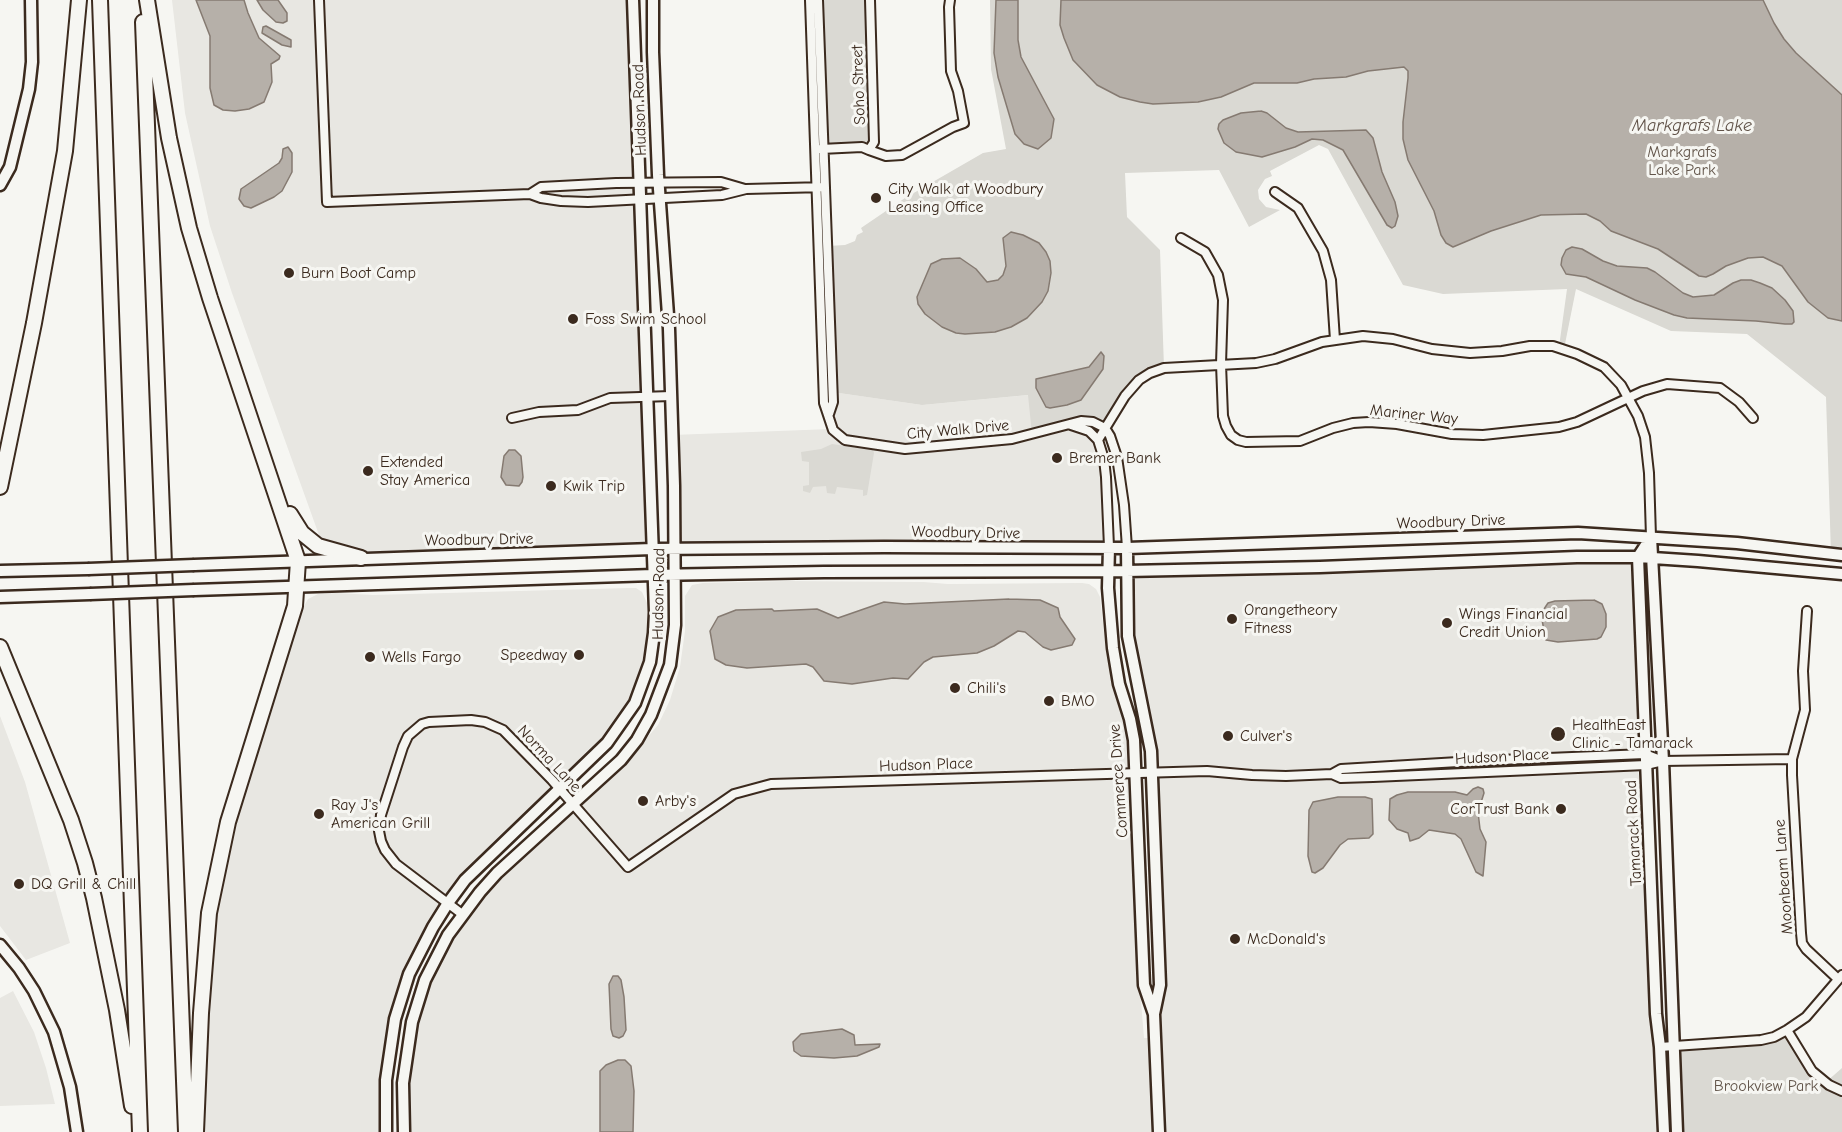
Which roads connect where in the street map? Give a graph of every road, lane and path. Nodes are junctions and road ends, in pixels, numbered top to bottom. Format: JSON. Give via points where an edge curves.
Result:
{"nodes":[{"id":1,"x":31,"y":0,"type":"edge"},
{"id":2,"x":80,"y":0,"type":"edge"},
{"id":3,"x":100,"y":0,"type":"edge"},
{"id":4,"x":142,"y":0,"type":"edge"},
{"id":5,"x":147,"y":0,"type":"edge"},
{"id":6,"x":319,"y":0,"type":"edge"},
{"id":7,"x":633,"y":0,"type":"edge"},
{"id":8,"x":653,"y":0,"type":"edge"},
{"id":9,"x":810,"y":0,"type":"edge"},
{"id":10,"x":818,"y":0,"type":"edge"},
{"id":11,"x":870,"y":0,"type":"edge"},
{"id":12,"x":950,"y":0,"type":"edge"},
{"id":13,"x":820,"y":149,"type":"junction"},
{"id":14,"x":869,"y":150,"type":"junction"},
{"id":15,"x":639,"y":183,"type":"junction"},
{"id":16,"x":659,"y":183,"type":"junction"},
{"id":17,"x":0,"y":185,"type":"edge"},
{"id":18,"x":821,"y":187,"type":"junction"},
{"id":19,"x":746,"y":189,"type":"junction"},
{"id":20,"x":1275,"y":192,"type":"dead end"},
{"id":21,"x":530,"y":194,"type":"junction"},
{"id":22,"x":660,"y":198,"type":"junction"},
{"id":23,"x":639,"y":200,"type":"junction"},
{"id":24,"x":1181,"y":238,"type":"dead end"},
{"id":25,"x":1335,"y":340,"type":"junction"},
{"id":26,"x":1221,"y":364,"type":"junction"},
{"id":27,"x":647,"y":396,"type":"junction"},
{"id":28,"x":671,"y":396,"type":"junction"},
{"id":29,"x":1628,"y":397,"type":"junction"},
{"id":30,"x":512,"y":418,"type":"dead end"},
{"id":31,"x":1753,"y":418,"type":"dead end"},
{"id":32,"x":1070,"y":425,"type":"junction"},
{"id":33,"x":1105,"y":428,"type":"junction"},
{"id":34,"x":1098,"y":440,"type":"junction"},
{"id":35,"x":264,"y":457,"type":"junction"},
{"id":36,"x":0,"y":487,"type":"edge"},
{"id":37,"x":1651,"y":537,"type":"junction"},
{"id":38,"x":1109,"y":548,"type":"junction"},
{"id":39,"x":1126,"y":548,"type":"junction"},
{"id":40,"x":652,"y":549,"type":"junction"},
{"id":41,"x":675,"y":549,"type":"junction"},
{"id":42,"x":1842,"y":555,"type":"edge"},
{"id":43,"x":361,"y":558,"type":"junction"},
{"id":44,"x":1638,"y":558,"type":"junction"},
{"id":45,"x":1654,"y":558,"type":"junction"},
{"id":46,"x":298,"y":561,"type":"junction"},
{"id":47,"x":0,"y":571,"type":"edge"},
{"id":48,"x":1108,"y":571,"type":"junction"},
{"id":49,"x":1126,"y":571,"type":"junction"},
{"id":50,"x":1842,"y":574,"type":"edge"},
{"id":51,"x":653,"y":575,"type":"junction"},
{"id":52,"x":675,"y":575,"type":"junction"},
{"id":53,"x":297,"y":586,"type":"junction"},
{"id":54,"x":0,"y":597,"type":"edge"},
{"id":55,"x":1807,"y":611,"type":"dead end"},
{"id":56,"x":0,"y":647,"type":"edge"},
{"id":57,"x":1792,"y":759,"type":"junction"},
{"id":58,"x":1646,"y":760,"type":"junction"},
{"id":59,"x":1663,"y":761,"type":"junction"},
{"id":60,"x":1152,"y":773,"type":"junction"},
{"id":61,"x":1136,"y":774,"type":"junction"},
{"id":62,"x":560,"y":789,"type":"junction"},
{"id":63,"x":574,"y":805,"type":"junction"},
{"id":64,"x":448,"y":903,"type":"junction"},
{"id":65,"x":462,"y":914,"type":"junction"},
{"id":66,"x":0,"y":945,"type":"edge"},
{"id":67,"x":1840,"y":977,"type":"edge"},
{"id":68,"x":1154,"y":1014,"type":"junction"},
{"id":69,"x":1787,"y":1030,"type":"junction"},
{"id":70,"x":1674,"y":1046,"type":"junction"},
{"id":71,"x":1660,"y":1047,"type":"junction"},
{"id":72,"x":1842,"y":1091,"type":"edge"},
{"id":73,"x":76,"y":1132,"type":"edge"},
{"id":74,"x":138,"y":1132,"type":"edge"},
{"id":75,"x":186,"y":1132,"type":"edge"},
{"id":76,"x":196,"y":1132,"type":"edge"},
{"id":77,"x":386,"y":1132,"type":"edge"},
{"id":78,"x":404,"y":1132,"type":"edge"},
{"id":79,"x":1159,"y":1132,"type":"edge"},
{"id":80,"x":1664,"y":1132,"type":"edge"},
{"id":81,"x":1677,"y":1132,"type":"edge"}],
"edges":[{"from":1,"to":17,"type":"street","via":[[29,89],[10,167]]},
{"from":2,"to":36,"type":"highway","via":[[65,151]]},
{"from":3,"to":74,"type":"highway"},
{"from":4,"to":75,"type":"highway"},
{"from":5,"to":35,"type":"highway","via":[[186,218]]},
{"from":6,"to":21,"type":"street","via":[[327,202]]},
{"from":7,"to":15,"type":"street","name":"Hudson Road"},
{"from":8,"to":16,"type":"street","name":"Hudson Road"},
{"from":9,"to":13,"type":"street","name":"City Walk Drive"},
{"from":10,"to":13,"type":"street","name":"City Walk Drive"},
{"from":11,"to":14,"type":"street","name":"Soho Street","via":[[874,138]]},
{"from":12,"to":14,"type":"street","via":[[951,71],[964,123],[902,155],[886,156]]},
{"from":13,"to":14,"type":"street","name":"Soho Street"},
{"from":13,"to":18,"type":"street","name":"City Walk Drive"},
{"from":15,"to":16,"type":"street"},
{"from":15,"to":21,"type":"street","via":[[541,187]]},
{"from":15,"to":23,"type":"street","name":"Hudson Road"},
{"from":16,"to":19,"type":"street","via":[[720,182]]},
{"from":16,"to":22,"type":"street","name":"Hudson Road"},
{"from":18,"to":19,"type":"street"},
{"from":18,"to":32,"type":"street","name":"City Walk Drive","via":[[833,402],[829,414],[831,428],[841,438],[903,449],[1012,439]]},
{"from":19,"to":22,"type":"street","via":[[722,195]]},
{"from":20,"to":25,"type":"street","via":[[1298,208],[1323,251],[1331,280]]},
{"from":21,"to":23,"type":"street","via":[[569,202]]},
{"from":22,"to":23,"type":"street"},
{"from":22,"to":28,"type":"street","name":"Hudson Road"},
{"from":23,"to":27,"type":"street","name":"Hudson Road"},
{"from":24,"to":26,"type":"street","name":"Mariner Way","via":[[1205,252],[1218,274],[1223,300]]},
{"from":25,"to":26,"type":"street","via":[[1275,359]]},
{"from":25,"to":29,"type":"street","via":[[1364,336],[1470,353],[1530,346],[1562,348],[1604,368]]},
{"from":26,"to":29,"type":"street","name":"Mariner Way","via":[[1226,426],[1231,435],[1246,442],[1300,441],[1353,423],[1369,422],[1452,434],[1542,429],[1577,422]]},
{"from":26,"to":33,"type":"street","via":[[1164,368],[1150,373],[1133,386]]},
{"from":27,"to":28,"type":"street"},
{"from":27,"to":30,"type":"street","via":[[610,398],[578,410]]},
{"from":27,"to":40,"type":"street","name":"Hudson Road"},
{"from":28,"to":41,"type":"street","name":"Hudson Road"},
{"from":29,"to":31,"type":"street","name":"Mariner Way","via":[[1667,384],[1711,386],[1729,393]]},
{"from":29,"to":37,"type":"street","via":[[1645,436]]},
{"from":32,"to":33,"type":"street","name":"City Walk Drive","via":[[1084,420]]},
{"from":32,"to":34,"type":"street","via":[[1089,431]]},
{"from":33,"to":34,"type":"street"},
{"from":33,"to":39,"type":"street","via":[[1120,474]]},
{"from":34,"to":38,"type":"street","via":[[1106,477]]},
{"from":35,"to":43,"type":"highway","via":[[292,520],[305,536],[324,549]]},
{"from":35,"to":46,"type":"highway"},
{"from":37,"to":39,"type":"street","name":"Woodbury Drive","via":[[1552,533]]},
{"from":37,"to":42,"type":"street","name":"Woodbury Drive"},
{"from":37,"to":44,"type":"street"},
{"from":37,"to":45,"type":"street","name":"Tamarack Road"},
{"from":38,"to":39,"type":"street","name":"Woodbury Drive"},
{"from":38,"to":41,"type":"street","name":"Woodbury Drive"},
{"from":38,"to":48,"type":"street","name":"Commerce Drive"},
{"from":39,"to":49,"type":"street","name":"Commerce Drive"},
{"from":40,"to":41,"type":"street","name":"Woodbury Drive"},
{"from":40,"to":43,"type":"street","name":"Woodbury Drive"},
{"from":40,"to":51,"type":"street","name":"Hudson Road"},
{"from":41,"to":52,"type":"street","name":"Hudson Road"},
{"from":43,"to":46,"type":"street","name":"Woodbury Drive"},
{"from":44,"to":45,"type":"street"},
{"from":44,"to":49,"type":"street"},
{"from":44,"to":58,"type":"street","name":"Tamarack Road"},
{"from":45,"to":50,"type":"street"},
{"from":45,"to":59,"type":"street","name":"Tamarack Road"},
{"from":46,"to":47,"type":"street","name":"Woodbury Drive","bridge":true},
{"from":46,"to":53,"type":"highway"},
{"from":48,"to":49,"type":"street"},
{"from":48,"to":52,"type":"street"},
{"from":48,"to":61,"type":"street","name":"Commerce Drive","via":[[1113,648],[1134,740]]},
{"from":49,"to":60,"type":"street","name":"Commerce Drive","via":[[1128,636],[1148,728]]},
{"from":51,"to":52,"type":"street"},
{"from":51,"to":53,"type":"street"},
{"from":51,"to":62,"type":"street","name":"Hudson Road","via":[[654,633],[644,683],[628,715],[607,743]]},
{"from":52,"to":63,"type":"street","name":"Hudson Road","via":[[674,642],[670,665],[651,715],[621,760]]},
{"from":53,"to":54,"type":"street","bridge":true},
{"from":53,"to":76,"type":"highway","via":[[295,606],[228,822],[209,913]]},
{"from":55,"to":57,"type":"street","name":"Moonbeam Lane","via":[[1805,710]]},
{"from":56,"to":74,"type":"highway","via":[[71,820],[85,864],[117,1010]]},
{"from":57,"to":59,"type":"street","name":"Hudson Place"},
{"from":57,"to":67,"type":"street","name":"Moonbeam Lane","via":[[1802,943]]},
{"from":58,"to":59,"type":"street","name":"Hudson Place"},
{"from":58,"to":60,"type":"street","name":"Hudson Place","via":[[1454,762],[1274,776],[1207,771]]},
{"from":58,"to":71,"type":"street","name":"Tamarack Road"},
{"from":59,"to":70,"type":"street","name":"Tamarack Road"},
{"from":60,"to":61,"type":"street","name":"Hudson Place"},
{"from":60,"to":68,"type":"street","name":"Commerce Drive","via":[[1160,985]]},
{"from":61,"to":63,"type":"street","name":"Hudson Place","via":[[771,784],[734,794],[628,867]]},
{"from":61,"to":68,"type":"street","name":"Commerce Drive","via":[[1144,985]]},
{"from":62,"to":63,"type":"street","name":"Norma Lane"},
{"from":62,"to":64,"type":"street","name":"Hudson Road","via":[[465,880]]},
{"from":62,"to":64,"type":"street","name":"Norma Lane","via":[[512,737],[494,725],[471,720],[429,722],[408,736],[381,815],[381,841],[396,864]]},
{"from":63,"to":65,"type":"street","name":"Hudson Road","via":[[497,873]]},
{"from":64,"to":65,"type":"street","name":"Norma Lane"},
{"from":64,"to":77,"type":"street","name":"Hudson Road","via":[[420,950],[397,1011],[386,1080]]},
{"from":65,"to":78,"type":"street","name":"Hudson Road","via":[[425,980],[412,1022],[403,1083]]},
{"from":66,"to":73,"type":"street","via":[[34,991],[54,1032],[70,1086]]},
{"from":67,"to":69,"type":"street","via":[[1806,1017]]},
{"from":68,"to":79,"type":"street","name":"Commerce Drive"},
{"from":69,"to":70,"type":"street","via":[[1761,1041]]},
{"from":69,"to":72,"type":"street","via":[[1812,1071]]},
{"from":70,"to":71,"type":"street"},
{"from":70,"to":81,"type":"street","name":"Tamarack Road"},
{"from":71,"to":80,"type":"street","name":"Tamarack Road"}]}
